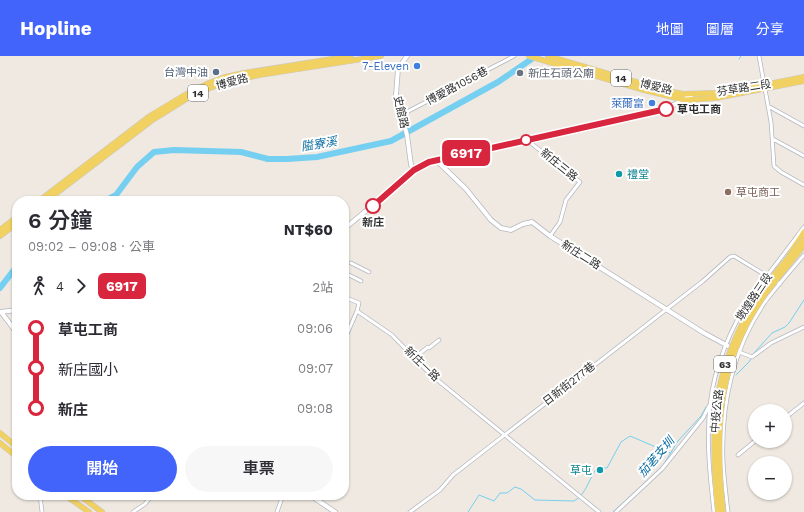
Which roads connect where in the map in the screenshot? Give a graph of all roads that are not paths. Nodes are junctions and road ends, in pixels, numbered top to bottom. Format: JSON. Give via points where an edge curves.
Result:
{"nodes":[{"id":1,"x":351,"y":56,"type":"edge"},
{"id":2,"x":381,"y":56,"type":"edge"},
{"id":3,"x":407,"y":56,"type":"edge"},
{"id":4,"x":514,"y":56,"type":"edge"},
{"id":5,"x":529,"y":56,"type":"edge"},
{"id":6,"x":549,"y":56,"type":"edge"},
{"id":7,"x":759,"y":56,"type":"edge"},
{"id":8,"x":604,"y":75,"type":"junction"},
{"id":9,"x":804,"y":77,"type":"edge"},
{"id":10,"x":226,"y":80,"type":"junction"},
{"id":11,"x":804,"y":81,"type":"edge"},
{"id":12,"x":209,"y":86,"type":"junction"},
{"id":13,"x":764,"y":87,"type":"junction"},
{"id":14,"x":693,"y":94,"type":"junction"},
{"id":15,"x":685,"y":100,"type":"junction"},
{"id":16,"x":768,"y":106,"type":"junction"},
{"id":17,"x":401,"y":116,"type":"junction"},
{"id":18,"x":804,"y":126,"type":"edge"},
{"id":19,"x":772,"y":139,"type":"junction"},
{"id":20,"x":527,"y":140,"type":"junction"},
{"id":21,"x":804,"y":156,"type":"edge"},
{"id":22,"x":436,"y":160,"type":"junction"},
{"id":23,"x":414,"y":170,"type":"junction"},
{"id":24,"x":804,"y":185,"type":"edge"},
{"id":25,"x":46,"y":196,"type":"edge"},
{"id":26,"x":53,"y":196,"type":"edge"},
{"id":27,"x":12,"y":221,"type":"edge"},
{"id":28,"x":349,"y":224,"type":"edge"},
{"id":29,"x":12,"y":227,"type":"edge"},
{"id":30,"x":804,"y":227,"type":"edge"},
{"id":31,"x":0,"y":230,"type":"edge"},
{"id":32,"x":804,"y":232,"type":"edge"},
{"id":33,"x":0,"y":236,"type":"edge"},
{"id":34,"x":550,"y":236,"type":"junction"},
{"id":35,"x":804,"y":239,"type":"edge"},
{"id":36,"x":804,"y":245,"type":"edge"},
{"id":37,"x":804,"y":249,"type":"edge"},
{"id":38,"x":804,"y":255,"type":"edge"},
{"id":39,"x":351,"y":263,"type":"dead end"},
{"id":40,"x":786,"y":265,"type":"junction"},
{"id":41,"x":369,"y":272,"type":"dead end"},
{"id":42,"x":349,"y":275,"type":"edge"},
{"id":43,"x":768,"y":275,"type":"junction"},
{"id":44,"x":361,"y":281,"type":"dead end"},
{"id":45,"x":780,"y":284,"type":"junction"},
{"id":46,"x":349,"y":299,"type":"edge"},
{"id":47,"x":666,"y":309,"type":"junction"},
{"id":48,"x":12,"y":311,"type":"edge"},
{"id":49,"x":357,"y":311,"type":"junction"},
{"id":50,"x":0,"y":312,"type":"edge"},
{"id":51,"x":12,"y":327,"type":"edge"},
{"id":52,"x":804,"y":327,"type":"edge"},
{"id":53,"x":349,"y":330,"type":"edge"},
{"id":54,"x":439,"y":340,"type":"dead end"},
{"id":55,"x":726,"y":346,"type":"junction"},
{"id":56,"x":739,"y":352,"type":"junction"},
{"id":57,"x":414,"y":358,"type":"junction"},
{"id":58,"x":731,"y":380,"type":"junction"},
{"id":59,"x":804,"y":402,"type":"edge"},
{"id":60,"x":710,"y":405,"type":"junction"},
{"id":61,"x":792,"y":412,"type":"edge"},
{"id":62,"x":0,"y":433,"type":"edge"},
{"id":63,"x":504,"y":434,"type":"junction"},
{"id":64,"x":0,"y":443,"type":"edge"},
{"id":65,"x":12,"y":443,"type":"edge"},
{"id":66,"x":748,"y":447,"type":"edge"},
{"id":67,"x":12,"y":453,"type":"edge"},
{"id":68,"x":738,"y":455,"type":"dead end"},
{"id":69,"x":41,"y":500,"type":"edge"},
{"id":70,"x":73,"y":500,"type":"edge"},
{"id":71,"x":86,"y":500,"type":"edge"},
{"id":72,"x":148,"y":500,"type":"edge"},
{"id":73,"x":281,"y":500,"type":"edge"},
{"id":74,"x":317,"y":500,"type":"edge"},
{"id":75,"x":42,"y":512,"type":"edge"},
{"id":76,"x":89,"y":512,"type":"edge"},
{"id":77,"x":102,"y":512,"type":"edge"},
{"id":78,"x":133,"y":512,"type":"edge"},
{"id":79,"x":277,"y":512,"type":"edge"},
{"id":80,"x":335,"y":512,"type":"edge"},
{"id":81,"x":410,"y":512,"type":"edge"},
{"id":82,"x":599,"y":512,"type":"edge"},
{"id":83,"x":616,"y":512,"type":"edge"},
{"id":84,"x":714,"y":512,"type":"edge"},
{"id":85,"x":718,"y":512,"type":"edge"},
{"id":86,"x":723,"y":512,"type":"edge"},
{"id":87,"x":728,"y":512,"type":"edge"}],
"edges":[{"from":1,"to":10,"type":"main road","name":"博愛路","number":"14","via":[[258,70]]},
{"from":2,"to":10,"type":"main road","name":"博愛路","number":"14"},
{"from":3,"to":17,"type":"street","name":"史館路","via":[[398,69],[396,96]]},
{"from":4,"to":17,"type":"street","name":"博愛路1056巷"},
{"from":5,"to":8,"type":"main road","name":"博愛路","number":"14"},
{"from":6,"to":8,"type":"main road","name":"博愛路","number":"14"},
{"from":7,"to":13,"type":"street"},
{"from":8,"to":14,"type":"main road","name":"博愛路","number":"14","via":[[663,90]]},
{"from":8,"to":15,"type":"main road","name":"博愛路","number":"14"},
{"from":9,"to":13,"type":"main road","name":"芬草路二段","number":"14"},
{"from":10,"to":12,"type":"main road","name":"博愛路","number":"14"},
{"from":11,"to":13,"type":"main road","name":"芬草路二段","number":"14"},
{"from":12,"to":25,"type":"main road","name":"博愛路","number":"14","via":[[185,95],[150,116]]},
{"from":12,"to":26,"type":"main road","name":"博愛路","number":"14","via":[[151,121]]},
{"from":13,"to":14,"type":"main road","name":"芬草路二段","number":"14"},
{"from":13,"to":15,"type":"main road","name":"芬草路二段","number":"14","via":[[716,98]]},
{"from":13,"to":16,"type":"street"},
{"from":14,"to":15,"type":"street","name":"芬草路二段"},
{"from":15,"to":20,"type":"street","name":"芬草路二段","via":[[655,112]]},
{"from":16,"to":18,"type":"street"},
{"from":16,"to":19,"type":"street"},
{"from":17,"to":23,"type":"street","name":"史館路"},
{"from":19,"to":21,"type":"street"},
{"from":19,"to":24,"type":"street","via":[[774,166]]},
{"from":20,"to":22,"type":"street","name":"芬草路二段"},
{"from":20,"to":34,"type":"street","name":"新庄三路","via":[[580,182],[566,200],[560,222]]},
{"from":22,"to":23,"type":"street","name":"芬草路二段"},
{"from":22,"to":34,"type":"street","name":"新庄二路","via":[[500,228],[511,230],[532,222]]},
{"from":23,"to":28,"type":"street","name":"芬草路二段"},
{"from":27,"to":31,"type":"main road"},
{"from":29,"to":33,"type":"main road"},
{"from":30,"to":43,"type":"street","name":"墩煌路三段"},
{"from":32,"to":40,"type":"main road","bridge":true,"via":[[794,246]]},
{"from":34,"to":47,"type":"street","name":"新庄二路"},
{"from":35,"to":40,"type":"main road","name":"中投公路","number":"63","bridge":true},
{"from":36,"to":40,"type":"main road","name":"中投公路","number":"63","bridge":true},
{"from":37,"to":40,"type":"main road","bridge":true},
{"from":38,"to":45,"type":"street","name":"墩煌路三段"},
{"from":39,"to":41,"type":"street"},
{"from":40,"to":85,"type":"main road","name":"中投公路","number":"63","bridge":true,"via":[[757,298],[742,322],[722,375],[716,402],[714,430]]},
{"from":40,"to":86,"type":"main road","name":"中投公路","number":"63","bridge":true,"via":[[747,324],[726,376],[719,429]]},
{"from":42,"to":44,"type":"street"},
{"from":43,"to":45,"type":"street"},
{"from":43,"to":47,"type":"street","name":"日新街277巷","via":[[734,256],[730,257]]},
{"from":43,"to":55,"type":"street","name":"墩煌路三段","via":[[752,295]]},
{"from":45,"to":56,"type":"street","name":"墩煌路三段","via":[[765,302]]},
{"from":46,"to":49,"type":"street","name":"新庄一路","via":[[359,302]]},
{"from":47,"to":55,"type":"street","name":"新庄二路"},
{"from":47,"to":63,"type":"street","name":"日新街277巷"},
{"from":48,"to":50,"type":"street"},
{"from":49,"to":53,"type":"street"},
{"from":49,"to":57,"type":"street","name":"新庄一路","via":[[392,335]]},
{"from":50,"to":51,"type":"street"},
{"from":52,"to":56,"type":"street","via":[[771,343],[752,358]]},
{"from":54,"to":57,"type":"street"},
{"from":55,"to":56,"type":"street","name":"新庄二路"},
{"from":55,"to":60,"type":"street","name":"墩煌路三段","via":[[716,374]]},
{"from":56,"to":58,"type":"street","name":"墩煌路三段"},
{"from":57,"to":63,"type":"street","name":"新庄一路"},
{"from":58,"to":60,"type":"street"},
{"from":58,"to":87,"type":"street","name":"墩煌路三段","via":[[726,404],[723,461]]},
{"from":59,"to":61,"type":"street"},
{"from":60,"to":83,"type":"street","via":[[703,418],[662,469]]},
{"from":60,"to":84,"type":"street","via":[[709,460]]},
{"from":62,"to":65,"type":"main road"},
{"from":63,"to":81,"type":"street","name":"日新街277巷","via":[[452,475],[440,490]]},
{"from":63,"to":82,"type":"street","name":"新庄一路"},
{"from":64,"to":67,"type":"main road"},
{"from":66,"to":68,"type":"street"},
{"from":69,"to":75,"type":"street"},
{"from":70,"to":76,"type":"main road"},
{"from":71,"to":77,"type":"main road"},
{"from":72,"to":78,"type":"street"},
{"from":73,"to":79,"type":"street"},
{"from":74,"to":80,"type":"street"}]}
